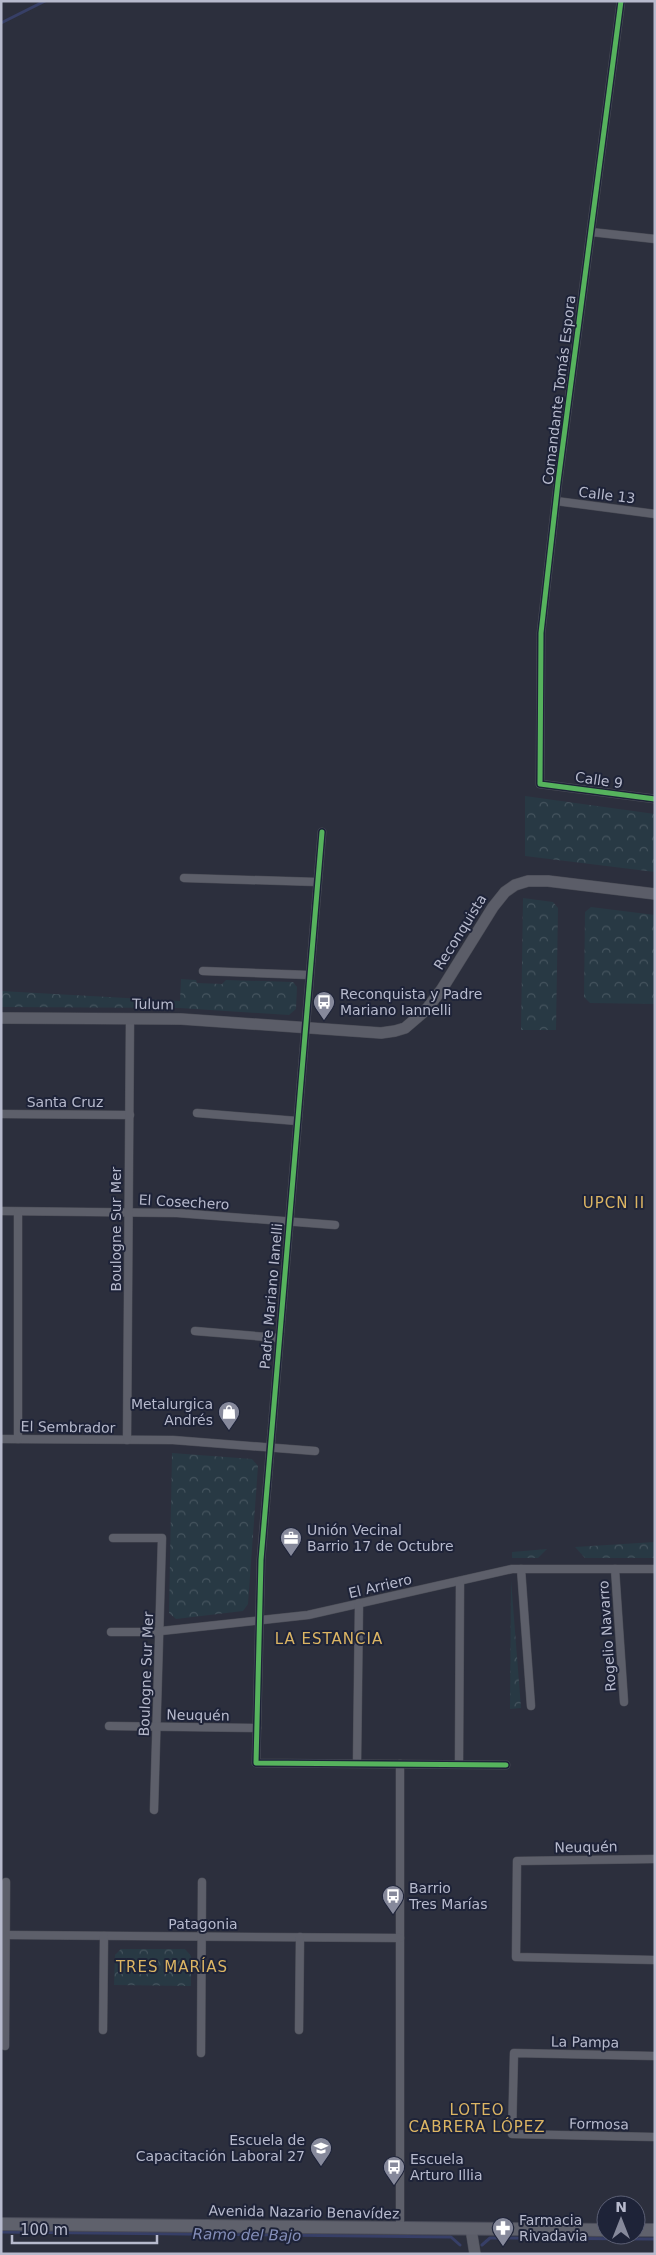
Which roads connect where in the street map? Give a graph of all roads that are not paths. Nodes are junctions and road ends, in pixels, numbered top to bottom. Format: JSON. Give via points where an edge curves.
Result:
{"nodes":[{"id":1,"x":621,"y":1,"type":"edge"},
{"id":2,"x":591,"y":232,"type":"junction"},
{"id":3,"x":655,"y":239,"type":"edge"},
{"id":4,"x":556,"y":501,"type":"junction"},
{"id":5,"x":655,"y":514,"type":"edge"},
{"id":6,"x":540,"y":784,"type":"joint"},
{"id":7,"x":655,"y":799,"type":"edge"},
{"id":8,"x":322,"y":832,"type":"dead end"},
{"id":9,"x":184,"y":878,"type":"dead end"},
{"id":10,"x":318,"y":882,"type":"junction"},
{"id":11,"x":655,"y":894,"type":"edge"},
{"id":12,"x":203,"y":972,"type":"dead end"},
{"id":13,"x":310,"y":975,"type":"junction"},
{"id":14,"x":1,"y":1018,"type":"edge"},
{"id":15,"x":130,"y":1019,"type":"junction"},
{"id":16,"x":305,"y":1028,"type":"junction"},
{"id":17,"x":197,"y":1113,"type":"dead end"},
{"id":18,"x":1,"y":1114,"type":"edge"},
{"id":19,"x":130,"y":1115,"type":"junction"},
{"id":20,"x":297,"y":1121,"type":"junction"},
{"id":21,"x":1,"y":1211,"type":"edge"},
{"id":22,"x":18,"y":1212,"type":"junction"},
{"id":23,"x":129,"y":1212,"type":"junction"},
{"id":24,"x":289,"y":1221,"type":"junction"},
{"id":25,"x":334,"y":1225,"type":"dead end"},
{"id":26,"x":195,"y":1331,"type":"dead end"},
{"id":27,"x":279,"y":1338,"type":"junction"},
{"id":28,"x":1,"y":1439,"type":"edge"},
{"id":29,"x":18,"y":1439,"type":"junction"},
{"id":30,"x":127,"y":1440,"type":"junction"},
{"id":31,"x":270,"y":1447,"type":"junction"},
{"id":32,"x":315,"y":1450,"type":"dead end"},
{"id":33,"x":113,"y":1538,"type":"dead end"},
{"id":34,"x":522,"y":1569,"type":"junction"},
{"id":35,"x":615,"y":1569,"type":"junction"},
{"id":36,"x":655,"y":1570,"type":"edge"},
{"id":37,"x":460,"y":1580,"type":"junction"},
{"id":38,"x":359,"y":1603,"type":"junction"},
{"id":39,"x":260,"y":1620,"type":"junction"},
{"id":40,"x":159,"y":1631,"type":"junction"},
{"id":41,"x":111,"y":1632,"type":"dead end"},
{"id":42,"x":624,"y":1702,"type":"dead end"},
{"id":43,"x":531,"y":1706,"type":"dead end"},
{"id":44,"x":109,"y":1726,"type":"dead end"},
{"id":45,"x":157,"y":1727,"type":"junction"},
{"id":46,"x":257,"y":1728,"type":"junction"},
{"id":47,"x":357,"y":1763,"type":"junction"},
{"id":48,"x":400,"y":1764,"type":"junction"},
{"id":49,"x":459,"y":1764,"type":"junction"},
{"id":50,"x":506,"y":1765,"type":"dead end"},
{"id":51,"x":154,"y":1810,"type":"dead end"},
{"id":52,"x":655,"y":1859,"type":"edge"},
{"id":53,"x":6,"y":1882,"type":"dead end"},
{"id":54,"x":202,"y":1882,"type":"dead end"},
{"id":55,"x":6,"y":1935,"type":"junction"},
{"id":56,"x":104,"y":1936,"type":"junction"},
{"id":57,"x":202,"y":1937,"type":"junction"},
{"id":58,"x":300,"y":1937,"type":"junction"},
{"id":59,"x":400,"y":1938,"type":"junction"},
{"id":60,"x":655,"y":1960,"type":"edge"},
{"id":61,"x":103,"y":2030,"type":"dead end"},
{"id":62,"x":299,"y":2030,"type":"dead end"},
{"id":63,"x":5,"y":2046,"type":"dead end"},
{"id":64,"x":201,"y":2053,"type":"dead end"},
{"id":65,"x":655,"y":2056,"type":"edge"},
{"id":66,"x":512,"y":2134,"type":"joint"},
{"id":67,"x":655,"y":2137,"type":"edge"},
{"id":68,"x":1,"y":2224,"type":"edge"},
{"id":69,"x":400,"y":2228,"type":"junction"},
{"id":70,"x":471,"y":2229,"type":"junction"},
{"id":71,"x":596,"y":2230,"type":"edge"},
{"id":72,"x":475,"y":2254,"type":"edge"}],
"edges":[{"from":1,"to":2,"type":"street","name":"Comandante Tomás Espora"},
{"from":2,"to":3,"type":"street"},
{"from":2,"to":4,"type":"street","name":"Comandante Tomás Espora"},
{"from":4,"to":5,"type":"street","name":"Calle 13"},
{"from":4,"to":6,"type":"street","name":"Comandante Tomás Espora","via":[[541,633]]},
{"from":6,"to":7,"type":"street","name":"Calle 9"},
{"from":8,"to":10,"type":"street","name":"Padre Mariano Ianelli"},
{"from":9,"to":10,"type":"street"},
{"from":10,"to":13,"type":"street","name":"Padre Mariano Ianelli"},
{"from":11,"to":16,"type":"street","name":"Reconquista","via":[[548,880],[515,884],[499,898],[438,995],[409,1025],[381,1033]]},
{"from":12,"to":13,"type":"street"},
{"from":13,"to":16,"type":"street","name":"Padre Mariano Ianelli"},
{"from":14,"to":15,"type":"street","name":"Tulum"},
{"from":15,"to":16,"type":"street","name":"Tulum","via":[[181,1019]]},
{"from":15,"to":19,"type":"street","name":"Boulogne Sur Mer"},
{"from":16,"to":20,"type":"street","name":"Padre Mariano Ianelli"},
{"from":17,"to":20,"type":"street"},
{"from":18,"to":19,"type":"street","name":"Santa Cruz"},
{"from":19,"to":23,"type":"street","name":"Boulogne Sur Mer"},
{"from":20,"to":24,"type":"street","name":"Padre Mariano Ianelli"},
{"from":21,"to":22,"type":"street","name":"El Cosechero"},
{"from":22,"to":23,"type":"street","name":"El Cosechero"},
{"from":22,"to":29,"type":"street"},
{"from":23,"to":24,"type":"street","name":"El Cosechero"},
{"from":23,"to":30,"type":"street","name":"Boulogne Sur Mer"},
{"from":24,"to":25,"type":"street","name":"El Cosechero"},
{"from":24,"to":27,"type":"street","name":"Padre Mariano Ianelli"},
{"from":26,"to":27,"type":"street"},
{"from":27,"to":31,"type":"street","name":"Padre Mariano Ianelli"},
{"from":28,"to":29,"type":"street","name":"El Sembrador"},
{"from":29,"to":30,"type":"street","name":"El Sembrador"},
{"from":30,"to":31,"type":"street","name":"El Sembrador"},
{"from":31,"to":32,"type":"street","name":"El Sembrador"},
{"from":31,"to":39,"type":"street","name":"Padre Mariano Ianelli"},
{"from":33,"to":40,"type":"street","name":"Boulogne Sur Mer","via":[[162,1538]]},
{"from":34,"to":35,"type":"street","name":"El Arriero"},
{"from":34,"to":37,"type":"street","name":"El Arriero"},
{"from":34,"to":43,"type":"street"},
{"from":35,"to":36,"type":"street","name":"El Arriero"},
{"from":35,"to":42,"type":"street","name":"Rogelio Navarro"},
{"from":37,"to":38,"type":"street","name":"El Arriero"},
{"from":37,"to":49,"type":"street"},
{"from":38,"to":39,"type":"street","name":"El Arriero","via":[[308,1615]]},
{"from":38,"to":47,"type":"street"},
{"from":39,"to":40,"type":"street","name":"El Arriero"},
{"from":39,"to":46,"type":"street","name":"Padre Mariano Ianelli"},
{"from":40,"to":41,"type":"street","name":"El Arriero"},
{"from":40,"to":45,"type":"street","name":"Boulogne Sur Mer"},
{"from":44,"to":45,"type":"street","name":"Neuquén"},
{"from":45,"to":46,"type":"street","name":"Neuquén"},
{"from":45,"to":51,"type":"street","name":"Boulogne Sur Mer"},
{"from":46,"to":47,"type":"street","name":"Padre Mariano Ianelli","via":[[256,1763]]},
{"from":47,"to":48,"type":"street"},
{"from":48,"to":49,"type":"street"},
{"from":48,"to":59,"type":"street"},
{"from":49,"to":50,"type":"street"},
{"from":52,"to":60,"type":"street","name":"Neuquén","via":[[517,1861],[516,1956]]},
{"from":53,"to":55,"type":"street"},
{"from":54,"to":57,"type":"street"},
{"from":55,"to":56,"type":"street","name":"Patagonia"},
{"from":55,"to":63,"type":"street"},
{"from":56,"to":57,"type":"street","name":"Patagonia"},
{"from":56,"to":61,"type":"street"},
{"from":57,"to":58,"type":"street","name":"Patagonia"},
{"from":57,"to":64,"type":"street"},
{"from":58,"to":59,"type":"street","name":"Patagonia"},
{"from":58,"to":62,"type":"street"},
{"from":59,"to":69,"type":"street"},
{"from":65,"to":66,"type":"street","name":"La Pampa","via":[[514,2053]]},
{"from":66,"to":67,"type":"street","name":"Formosa"},
{"from":68,"to":69,"type":"main road","name":"Avenida Nazario Benavídez"},
{"from":69,"to":70,"type":"main road","name":"Avenida Nazario Benavídez"},
{"from":70,"to":71,"type":"main road","name":"Avenida Nazario Benavídez"},
{"from":70,"to":72,"type":"street"}]}
